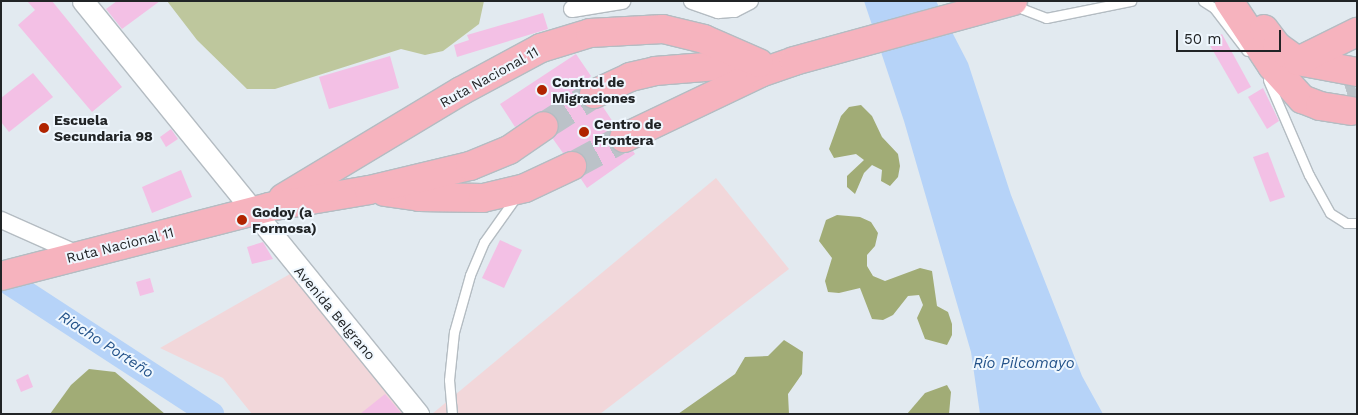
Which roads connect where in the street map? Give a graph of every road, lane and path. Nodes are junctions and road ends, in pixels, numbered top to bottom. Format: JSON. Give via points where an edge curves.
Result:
{"nodes":[{"id":1,"x":83,"y":1,"type":"edge"},
{"id":2,"x":692,"y":1,"type":"edge"},
{"id":3,"x":750,"y":1,"type":"edge"},
{"id":4,"x":1013,"y":1,"type":"edge"},
{"id":5,"x":1017,"y":1,"type":"edge"},
{"id":6,"x":1131,"y":1,"type":"edge"},
{"id":7,"x":1203,"y":1,"type":"edge"},
{"id":8,"x":1229,"y":1,"type":"edge"},
{"id":9,"x":1250,"y":1,"type":"edge"},
{"id":10,"x":615,"y":2,"type":"edge"},
{"id":11,"x":572,"y":9,"type":"dead end"},
{"id":12,"x":1357,"y":32,"type":"edge"},
{"id":13,"x":1357,"y":43,"type":"edge"},
{"id":14,"x":1357,"y":53,"type":"edge"},
{"id":15,"x":794,"y":61,"type":"junction"},
{"id":16,"x":1298,"y":61,"type":"junction"},
{"id":17,"x":759,"y":63,"type":"junction"},
{"id":18,"x":1357,"y":64,"type":"edge"},
{"id":19,"x":1352,"y":92,"type":"edge"},
{"id":20,"x":594,"y":94,"type":"tunnel mouth"},
{"id":21,"x":544,"y":126,"type":"tunnel mouth"},
{"id":22,"x":624,"y":138,"type":"tunnel mouth"},
{"id":23,"x":572,"y":166,"type":"tunnel mouth"},
{"id":24,"x":525,"y":188,"type":"junction"},
{"id":25,"x":369,"y":190,"type":"junction"},
{"id":26,"x":260,"y":209,"type":"junction"},
{"id":27,"x":1,"y":220,"type":"edge"},
{"id":28,"x":1357,"y":223,"type":"edge"},
{"id":29,"x":70,"y":257,"type":"junction"},
{"id":30,"x":1,"y":276,"type":"edge"},
{"id":31,"x":418,"y":414,"type":"edge"},
{"id":32,"x":452,"y":414,"type":"edge"}],
"edges":[{"from":1,"to":26,"type":"street","name":"Avenida Belgrano"},
{"from":2,"to":3,"type":"street","via":[[718,10],[734,9]]},
{"from":4,"to":15,"type":"highway","name":"Ruta Nacional 11"},
{"from":5,"to":6,"type":"lane","via":[[1023,9],[1046,18]]},
{"from":7,"to":28,"type":"lane","via":[[1214,8],[1272,85],[1309,175],[1330,214],[1346,223]]},
{"from":8,"to":19,"type":"highway","via":[[1272,66],[1302,99],[1320,106]]},
{"from":9,"to":16,"type":"highway","via":[[1277,46]]},
{"from":10,"to":11,"type":"street"},
{"from":12,"to":16,"type":"highway"},
{"from":13,"to":16,"type":"highway"},
{"from":14,"to":16,"type":"highway"},
{"from":15,"to":17,"type":"highway","name":"Ruta Nacional 11"},
{"from":15,"to":22,"type":"highway","name":"Ruta Nacional 11","via":[[760,73]]},
{"from":16,"to":18,"type":"highway"},
{"from":16,"to":19,"type":"highway"},
{"from":17,"to":20,"type":"highway","name":"Ruta Nacional 11","via":[[655,71],[630,77]]},
{"from":17,"to":26,"type":"highway","name":"Ruta Nacional 11","via":[[704,39],[663,29],[590,33],[541,48],[477,82]]},
{"from":21,"to":25,"type":"highway","name":"Ruta Nacional 11","via":[[509,150],[470,166]]},
{"from":23,"to":24,"type":"highway","name":"Ruta Nacional 11"},
{"from":24,"to":25,"type":"highway","name":"Ruta Nacional 11","via":[[483,198],[419,197]]},
{"from":24,"to":32,"type":"lane","via":[[498,221],[470,274],[454,332],[449,380]]},
{"from":25,"to":26,"type":"highway","name":"Ruta Nacional 11"},
{"from":26,"to":29,"type":"highway","name":"Ruta Nacional 11"},
{"from":26,"to":31,"type":"street","name":"Avenida Belgrano"},
{"from":27,"to":29,"type":"street"},
{"from":29,"to":30,"type":"highway","name":"Ruta Nacional 11"}]}
